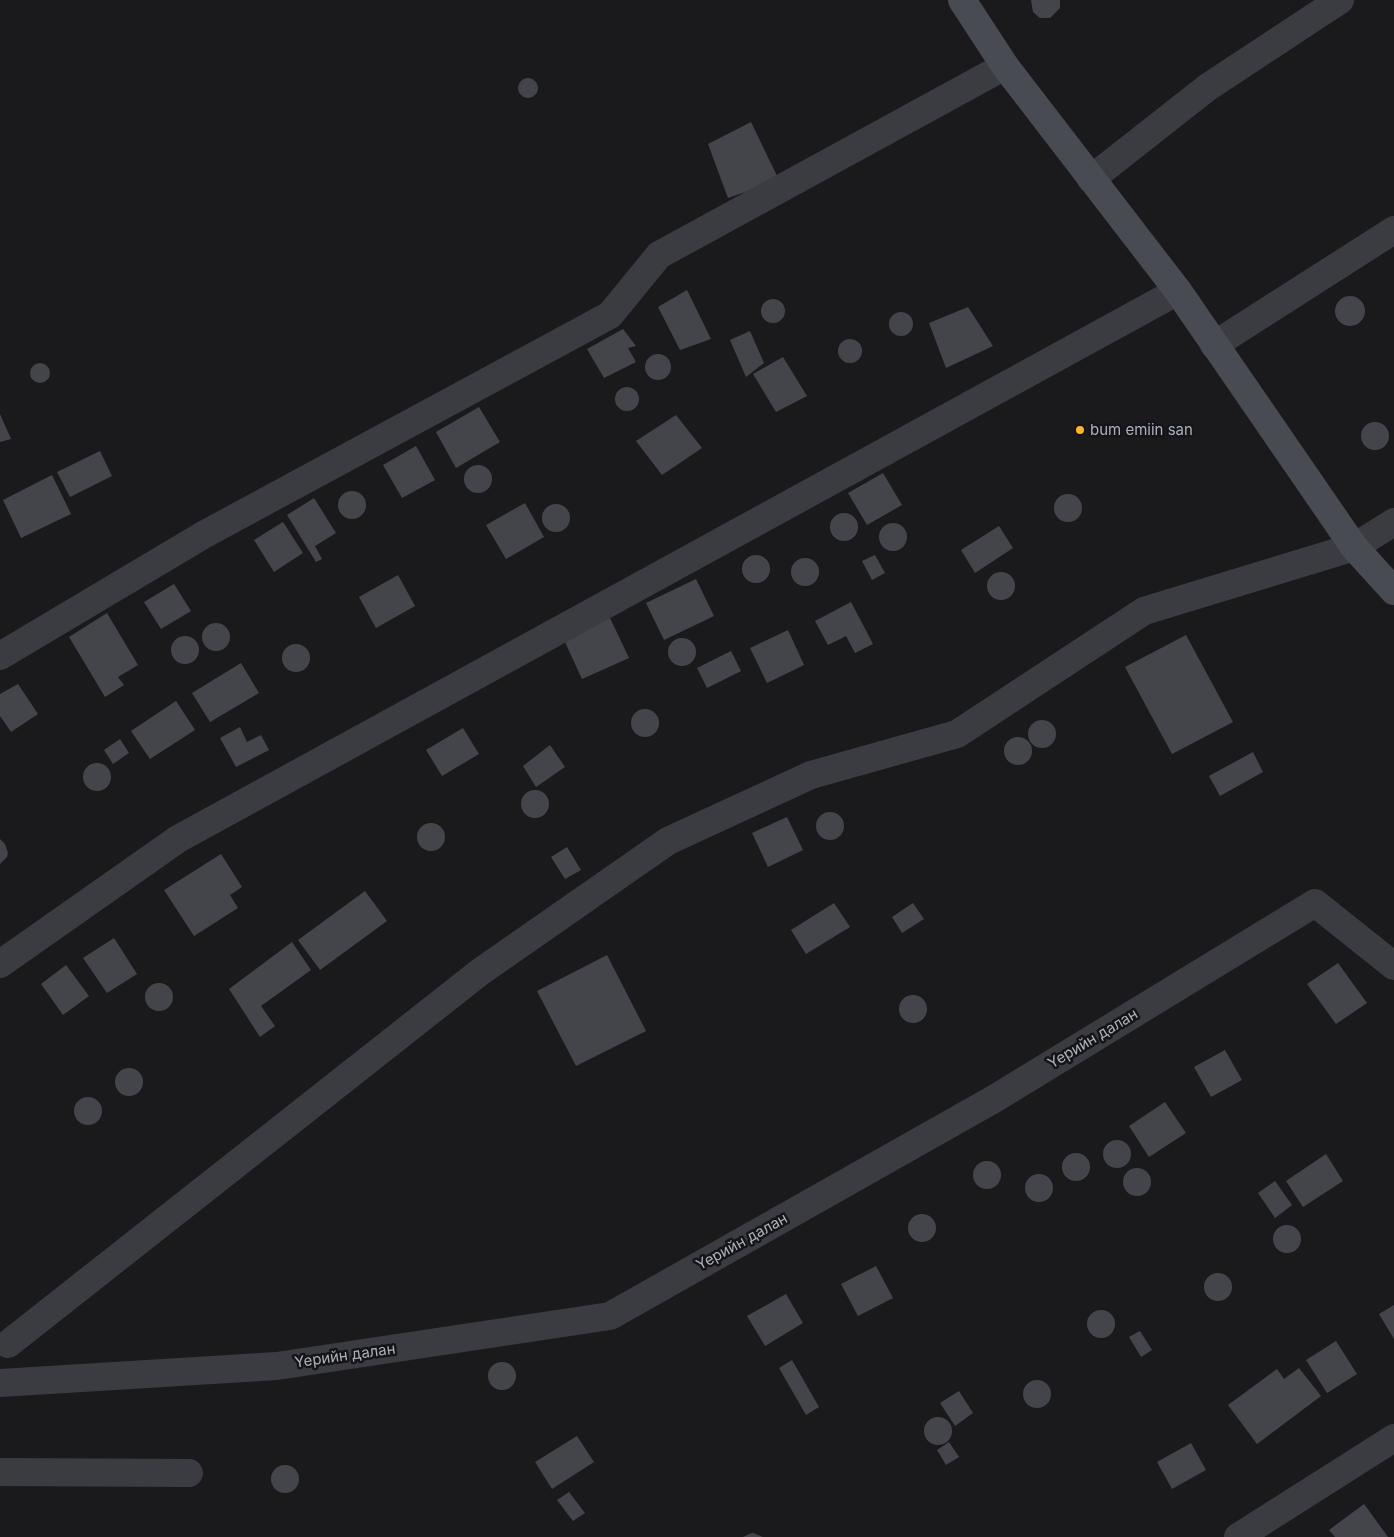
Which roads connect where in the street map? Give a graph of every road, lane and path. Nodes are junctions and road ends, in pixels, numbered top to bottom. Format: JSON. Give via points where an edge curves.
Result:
{"nodes":[{"id":1,"x":962,"y":0,"type":"edge"},
{"id":2,"x":1340,"y":0,"type":"edge"},
{"id":3,"x":1005,"y":66,"type":"junction"},
{"id":4,"x":1091,"y":179,"type":"junction"},
{"id":5,"x":1394,"y":230,"type":"edge"},
{"id":6,"x":1178,"y":291,"type":"junction"},
{"id":7,"x":1214,"y":345,"type":"junction"},
{"id":8,"x":1394,"y":522,"type":"edge"},
{"id":9,"x":1354,"y":547,"type":"junction"},
{"id":10,"x":1394,"y":591,"type":"edge"},
{"id":11,"x":0,"y":656,"type":"edge"},
{"id":12,"x":0,"y":964,"type":"edge"},
{"id":13,"x":1394,"y":966,"type":"edge"},
{"id":14,"x":8,"y":1344,"type":"dead end"},
{"id":15,"x":0,"y":1383,"type":"edge"},
{"id":16,"x":1394,"y":1438,"type":"edge"},
{"id":17,"x":0,"y":1472,"type":"edge"},
{"id":18,"x":189,"y":1473,"type":"dead end"},
{"id":19,"x":1238,"y":1537,"type":"edge"}],
"edges":[{"from":1,"to":3,"type":"street"},
{"from":2,"to":4,"type":"street","via":[[1208,87]]},
{"from":3,"to":4,"type":"street"},
{"from":3,"to":11,"type":"street","via":[[659,255],[610,316],[205,534]]},
{"from":4,"to":6,"type":"street"},
{"from":5,"to":7,"type":"street"},
{"from":6,"to":7,"type":"street"},
{"from":6,"to":12,"type":"street","via":[[178,839]]},
{"from":7,"to":9,"type":"street"},
{"from":8,"to":9,"type":"street"},
{"from":9,"to":10,"type":"street"},
{"from":9,"to":14,"type":"street","via":[[1144,611],[957,734],[811,775],[668,841],[480,972]]},
{"from":13,"to":15,"type":"street","name":"Үерийн далан","via":[[1315,904],[994,1099],[610,1316],[276,1366]]},
{"from":16,"to":19,"type":"street"},
{"from":17,"to":18,"type":"street"}]}
